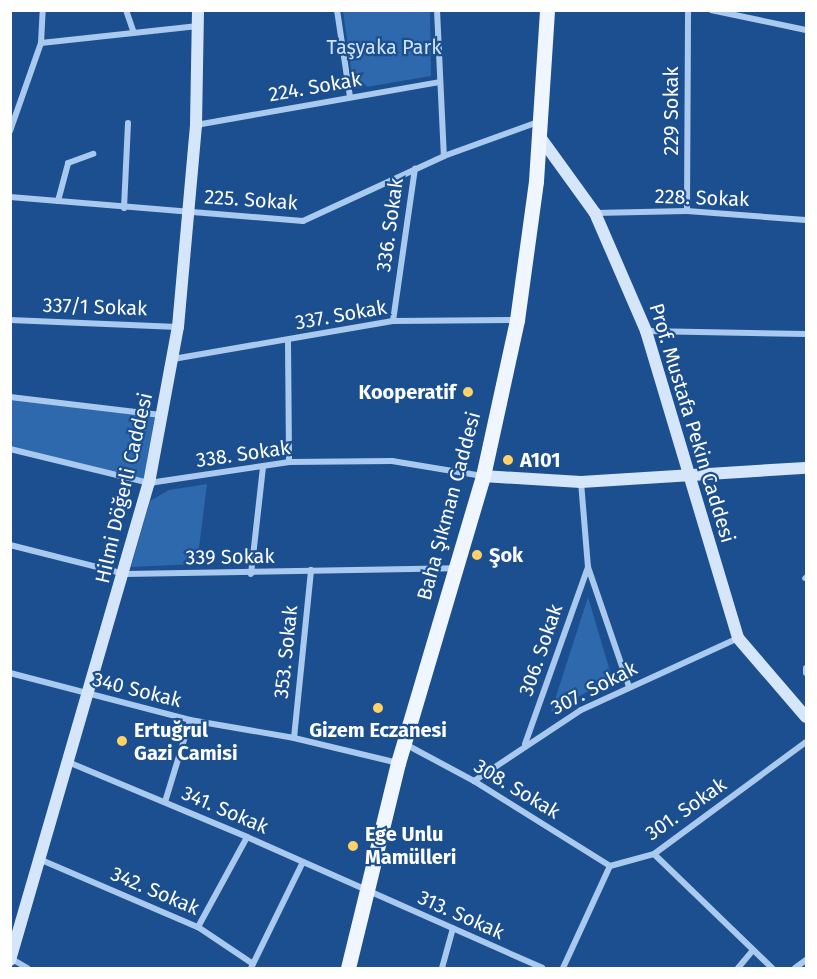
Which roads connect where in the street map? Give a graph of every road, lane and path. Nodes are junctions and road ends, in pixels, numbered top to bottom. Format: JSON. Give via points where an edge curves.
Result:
{"nodes":[{"id":1,"x":44,"y":10,"type":"edge"},
{"id":2,"x":126,"y":10,"type":"edge"},
{"id":3,"x":198,"y":10,"type":"edge"},
{"id":4,"x":337,"y":10,"type":"edge"},
{"id":5,"x":437,"y":10,"type":"edge"},
{"id":6,"x":548,"y":10,"type":"edge"},
{"id":7,"x":687,"y":10,"type":"edge"},
{"id":8,"x":711,"y":10,"type":"edge"},
{"id":9,"x":198,"y":26,"type":"junction"},
{"id":10,"x":807,"y":30,"type":"edge"},
{"id":11,"x":134,"y":33,"type":"junction"},
{"id":12,"x":41,"y":42,"type":"junction"},
{"id":13,"x":439,"y":82,"type":"junction"},
{"id":14,"x":350,"y":97,"type":"junction"},
{"id":15,"x":128,"y":123,"type":"dead end"},
{"id":16,"x":196,"y":125,"type":"junction"},
{"id":17,"x":541,"y":129,"type":"junction"},
{"id":18,"x":10,"y":131,"type":"edge"},
{"id":19,"x":93,"y":154,"type":"dead end"},
{"id":20,"x":444,"y":156,"type":"junction"},
{"id":21,"x":415,"y":170,"type":"junction"},
{"id":22,"x":10,"y":196,"type":"edge"},
{"id":23,"x":58,"y":201,"type":"junction"},
{"id":24,"x":124,"y":208,"type":"junction"},
{"id":25,"x":687,"y":211,"type":"junction"},
{"id":26,"x":189,"y":212,"type":"junction"},
{"id":27,"x":596,"y":213,"type":"junction"},
{"id":28,"x":807,"y":220,"type":"edge"},
{"id":29,"x":517,"y":320,"type":"junction"},
{"id":30,"x":10,"y":321,"type":"edge"},
{"id":31,"x":393,"y":321,"type":"junction"},
{"id":32,"x":178,"y":327,"type":"junction"},
{"id":33,"x":646,"y":331,"type":"junction"},
{"id":34,"x":807,"y":334,"type":"edge"},
{"id":35,"x":288,"y":341,"type":"junction"},
{"id":36,"x":173,"y":359,"type":"junction"},
{"id":37,"x":10,"y":397,"type":"edge"},
{"id":38,"x":161,"y":416,"type":"junction"},
{"id":39,"x":10,"y":449,"type":"edge"},
{"id":40,"x":289,"y":462,"type":"junction"},
{"id":41,"x":263,"y":467,"type":"junction"},
{"id":42,"x":807,"y":468,"type":"edge"},
{"id":43,"x":688,"y":475,"type":"junction"},
{"id":44,"x":483,"y":476,"type":"junction"},
{"id":45,"x":581,"y":482,"type":"junction"},
{"id":46,"x":149,"y":483,"type":"junction"},
{"id":47,"x":10,"y":545,"type":"edge"},
{"id":48,"x":588,"y":567,"type":"junction"},
{"id":49,"x":454,"y":568,"type":"junction"},
{"id":50,"x":311,"y":570,"type":"junction"},
{"id":51,"x":125,"y":574,"type":"junction"},
{"id":52,"x":251,"y":574,"type":"junction"},
{"id":53,"x":738,"y":638,"type":"junction"},
{"id":54,"x":10,"y":673,"type":"edge"},
{"id":55,"x":629,"y":687,"type":"junction"},
{"id":56,"x":87,"y":695,"type":"junction"},
{"id":57,"x":807,"y":717,"type":"edge"},
{"id":58,"x":190,"y":720,"type":"junction"},
{"id":59,"x":294,"y":738,"type":"junction"},
{"id":60,"x":807,"y":742,"type":"edge"},
{"id":61,"x":404,"y":744,"type":"junction"},
{"id":62,"x":525,"y":745,"type":"junction"},
{"id":63,"x":68,"y":762,"type":"junction"},
{"id":64,"x":398,"y":763,"type":"junction"},
{"id":65,"x":474,"y":781,"type":"junction"},
{"id":66,"x":165,"y":802,"type":"junction"},
{"id":67,"x":247,"y":837,"type":"junction"},
{"id":68,"x":654,"y":854,"type":"junction"},
{"id":69,"x":38,"y":859,"type":"junction"},
{"id":70,"x":303,"y":862,"type":"junction"},
{"id":71,"x":610,"y":866,"type":"junction"},
{"id":72,"x":367,"y":891,"type":"junction"},
{"id":73,"x":198,"y":927,"type":"junction"},
{"id":74,"x":453,"y":928,"type":"junction"},
{"id":75,"x":753,"y":950,"type":"junction"},
{"id":76,"x":11,"y":959,"type":"edge"},
{"id":77,"x":807,"y":960,"type":"edge"},
{"id":78,"x":252,"y":966,"type":"edge"},
{"id":79,"x":27,"y":969,"type":"edge"},
{"id":80,"x":348,"y":969,"type":"edge"},
{"id":81,"x":442,"y":969,"type":"edge"},
{"id":82,"x":542,"y":969,"type":"edge"},
{"id":83,"x":563,"y":969,"type":"edge"},
{"id":84,"x":738,"y":969,"type":"edge"},
{"id":85,"x":772,"y":969,"type":"edge"},
{"id":86,"x":795,"y":969,"type":"edge"}],
"edges":[{"from":1,"to":12,"type":"street"},
{"from":2,"to":11,"type":"street"},
{"from":3,"to":9,"type":"street","name":"Hilmi Döğerli Caddesi"},
{"from":4,"to":14,"type":"street"},
{"from":5,"to":13,"type":"street"},
{"from":6,"to":17,"type":"main road","name":"Baha Şıkman Caddesi"},
{"from":7,"to":25,"type":"street","name":"229 Sokak"},
{"from":8,"to":10,"type":"street"},
{"from":9,"to":11,"type":"street"},
{"from":9,"to":16,"type":"street","name":"Hilmi Döğerli Caddesi"},
{"from":11,"to":12,"type":"street"},
{"from":12,"to":18,"type":"street"},
{"from":13,"to":14,"type":"street","name":"224. Sokak"},
{"from":13,"to":20,"type":"street"},
{"from":14,"to":16,"type":"street","name":"224. Sokak"},
{"from":15,"to":24,"type":"street"},
{"from":16,"to":26,"type":"street","name":"Hilmi Döğerli Caddesi"},
{"from":17,"to":20,"type":"street","name":"225. Sokak"},
{"from":17,"to":27,"type":"street","name":"Prof. Mustafa Pekin Caddesi"},
{"from":17,"to":29,"type":"main road","name":"Baha Şıkman Caddesi"},
{"from":19,"to":23,"type":"street","via":[[68,163]]},
{"from":20,"to":21,"type":"street","name":"225. Sokak"},
{"from":21,"to":26,"type":"street","name":"225. Sokak","via":[[303,221]]},
{"from":21,"to":31,"type":"street","name":"336. Sokak"},
{"from":22,"to":23,"type":"street","name":"225. Sokak"},
{"from":23,"to":24,"type":"street","name":"225. Sokak"},
{"from":24,"to":26,"type":"street","name":"225. Sokak"},
{"from":25,"to":27,"type":"street","name":"228. Sokak"},
{"from":25,"to":28,"type":"street","name":"228. Sokak"},
{"from":26,"to":32,"type":"street","name":"Hilmi Döğerli Caddesi"},
{"from":27,"to":33,"type":"street","name":"Prof. Mustafa Pekin Caddesi"},
{"from":29,"to":31,"type":"street","name":"337. Sokak"},
{"from":29,"to":44,"type":"main road","name":"Baha Şıkman Caddesi"},
{"from":30,"to":32,"type":"street","name":"337/1 Sokak"},
{"from":31,"to":35,"type":"street","name":"337. Sokak"},
{"from":32,"to":36,"type":"street","name":"Hilmi Döğerli Caddesi"},
{"from":33,"to":34,"type":"street"},
{"from":33,"to":43,"type":"street","name":"Prof. Mustafa Pekin Caddesi"},
{"from":35,"to":36,"type":"street","name":"337. Sokak"},
{"from":35,"to":40,"type":"street"},
{"from":36,"to":38,"type":"street","name":"Hilmi Döğerli Caddesi"},
{"from":37,"to":38,"type":"street"},
{"from":38,"to":46,"type":"street","name":"Hilmi Döğerli Caddesi"},
{"from":39,"to":46,"type":"street","name":"338. Sokak"},
{"from":40,"to":41,"type":"street","name":"338. Sokak"},
{"from":40,"to":44,"type":"street","name":"338. Sokak","via":[[392,461]]},
{"from":41,"to":46,"type":"street","name":"338. Sokak"},
{"from":41,"to":52,"type":"street"},
{"from":42,"to":43,"type":"street"},
{"from":43,"to":45,"type":"street"},
{"from":43,"to":53,"type":"street","name":"Prof. Mustafa Pekin Caddesi"},
{"from":44,"to":45,"type":"street"},
{"from":44,"to":49,"type":"main road","name":"Baha Şıkman Caddesi"},
{"from":45,"to":48,"type":"street"},
{"from":46,"to":51,"type":"street","name":"Hilmi Döğerli Caddesi"},
{"from":47,"to":51,"type":"street","name":"339 Sokak"},
{"from":48,"to":55,"type":"street"},
{"from":48,"to":62,"type":"street","name":"306. Sokak"},
{"from":49,"to":50,"type":"street","name":"339 Sokak"},
{"from":49,"to":61,"type":"main road","name":"Baha Şıkman Caddesi"},
{"from":50,"to":52,"type":"street","name":"339 Sokak"},
{"from":50,"to":59,"type":"street","name":"353. Sokak"},
{"from":51,"to":52,"type":"street","name":"339 Sokak"},
{"from":51,"to":56,"type":"street","name":"Hilmi Döğerli Caddesi"},
{"from":53,"to":55,"type":"street","name":"307. Sokak"},
{"from":53,"to":57,"type":"street","name":"Prof. Mustafa Pekin Caddesi"},
{"from":54,"to":56,"type":"street","name":"340 Sokak"},
{"from":55,"to":62,"type":"street","name":"307. Sokak"},
{"from":56,"to":58,"type":"street","name":"340 Sokak"},
{"from":56,"to":63,"type":"street","name":"Hilmi Döğerli Caddesi"},
{"from":58,"to":59,"type":"street","name":"340 Sokak"},
{"from":58,"to":66,"type":"street"},
{"from":59,"to":64,"type":"street","name":"340 Sokak"},
{"from":60,"to":68,"type":"street","name":"301. Sokak"},
{"from":61,"to":64,"type":"main road","name":"Baha Şıkman Caddesi"},
{"from":61,"to":65,"type":"street","name":"308. Sokak"},
{"from":62,"to":65,"type":"street","name":"307. Sokak"},
{"from":63,"to":66,"type":"street","name":"341. Sokak"},
{"from":63,"to":69,"type":"street","name":"Hilmi Döğerli Caddesi"},
{"from":64,"to":72,"type":"main road","name":"Baha Şıkman Caddesi"},
{"from":65,"to":71,"type":"street","name":"308. Sokak"},
{"from":66,"to":67,"type":"street","name":"341. Sokak"},
{"from":67,"to":70,"type":"street","name":"341. Sokak"},
{"from":67,"to":73,"type":"street"},
{"from":68,"to":71,"type":"street","name":"301. Sokak"},
{"from":68,"to":75,"type":"street"},
{"from":69,"to":73,"type":"street","name":"342. Sokak"},
{"from":69,"to":76,"type":"street","name":"Hilmi Döğerli Caddesi"},
{"from":70,"to":72,"type":"street","name":"341. Sokak"},
{"from":70,"to":78,"type":"street"},
{"from":71,"to":83,"type":"street"},
{"from":72,"to":74,"type":"street","name":"313. Sokak"},
{"from":72,"to":80,"type":"main road","name":"Baha Şıkman Caddesi"},
{"from":73,"to":78,"type":"street","name":"342. Sokak"},
{"from":74,"to":81,"type":"street"},
{"from":74,"to":82,"type":"street","name":"313. Sokak"},
{"from":75,"to":84,"type":"street"},
{"from":75,"to":85,"type":"street"},
{"from":76,"to":79,"type":"street"},
{"from":77,"to":86,"type":"street"}]}
